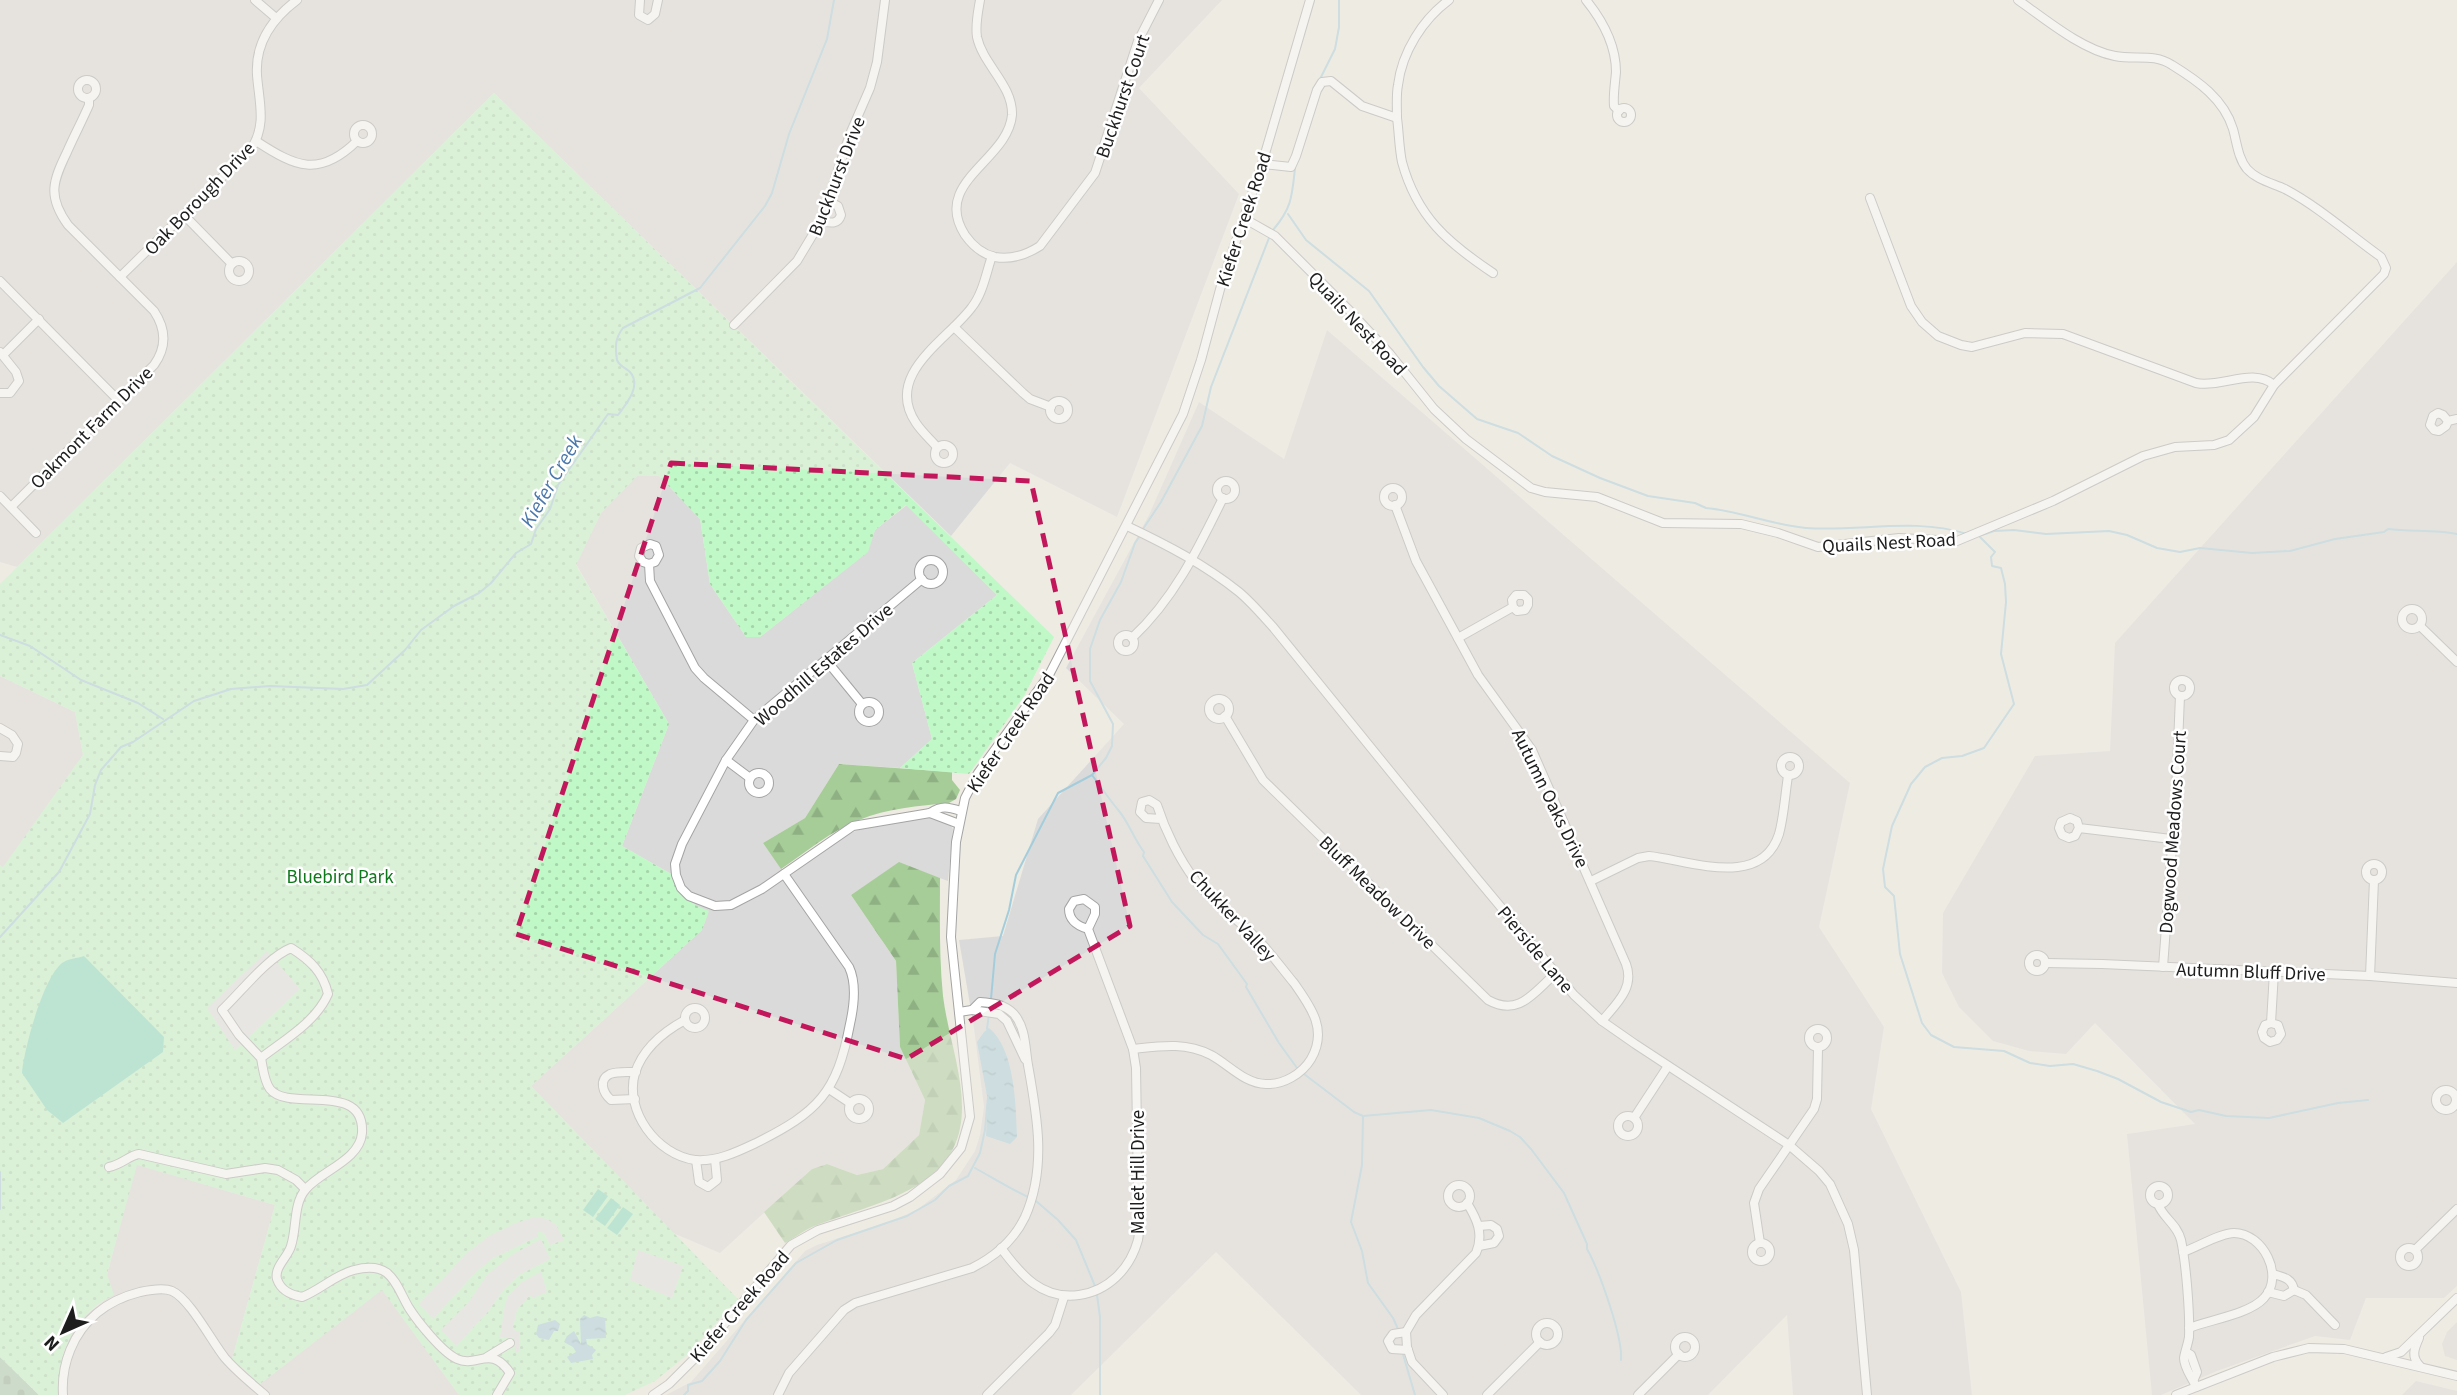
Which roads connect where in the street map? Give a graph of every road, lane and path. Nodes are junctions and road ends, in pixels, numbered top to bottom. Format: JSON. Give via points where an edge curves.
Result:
{"nodes":[{"id":1,"x":255,"y":0,"type":"edge"},
{"id":2,"x":296,"y":0,"type":"edge"},
{"id":3,"x":640,"y":0,"type":"edge"},
{"id":4,"x":658,"y":0,"type":"edge"},
{"id":5,"x":885,"y":0,"type":"edge"},
{"id":6,"x":979,"y":0,"type":"edge"},
{"id":7,"x":1159,"y":0,"type":"edge"},
{"id":8,"x":1310,"y":0,"type":"edge"},
{"id":9,"x":1448,"y":0,"type":"edge"},
{"id":10,"x":1586,"y":0,"type":"edge"},
{"id":11,"x":2018,"y":0,"type":"edge"},
{"id":12,"x":276,"y":18,"type":"junction"},
{"id":13,"x":89,"y":98,"type":"dead end"},
{"id":14,"x":1619,"y":111,"type":"dead end"},
{"id":15,"x":1396,"y":118,"type":"junction"},
{"id":16,"x":256,"y":141,"type":"junction"},
{"id":17,"x":357,"y":141,"type":"dead end"},
{"id":18,"x":1262,"y":164,"type":"junction"},
{"id":19,"x":1870,"y":198,"type":"dead end"},
{"id":20,"x":828,"y":201,"type":"junction"},
{"id":21,"x":184,"y":215,"type":"junction"},
{"id":22,"x":1245,"y":219,"type":"junction"},
{"id":23,"x":821,"y":221,"type":"junction"},
{"id":24,"x":992,"y":256,"type":"junction"},
{"id":25,"x":233,"y":264,"type":"dead end"},
{"id":26,"x":1493,"y":273,"type":"dead end"},
{"id":27,"x":120,"y":277,"type":"junction"},
{"id":28,"x":0,"y":281,"type":"edge"},
{"id":29,"x":39,"y":319,"type":"junction"},
{"id":30,"x":734,"y":324,"type":"dead end"},
{"id":31,"x":954,"y":327,"type":"junction"},
{"id":32,"x":1,"y":354,"type":"edge"},
{"id":33,"x":2274,"y":385,"type":"junction"},
{"id":34,"x":0,"y":393,"type":"edge"},
{"id":35,"x":118,"y":401,"type":"junction"},
{"id":36,"x":1051,"y":407,"type":"dead end"},
{"id":37,"x":2457,"y":419,"type":"edge"},
{"id":38,"x":2448,"y":421,"type":"dead end"},
{"id":39,"x":937,"y":447,"type":"dead end"},
{"id":40,"x":0,"y":496,"type":"edge"},
{"id":41,"x":1223,"y":498,"type":"dead end"},
{"id":42,"x":1395,"y":505,"type":"dead end"},
{"id":43,"x":11,"y":507,"type":"junction"},
{"id":44,"x":1127,"y":526,"type":"junction"},
{"id":45,"x":36,"y":533,"type":"dead end"},
{"id":46,"x":1192,"y":559,"type":"junction"},
{"id":47,"x":649,"y":564,"type":"junction"},
{"id":48,"x":922,"y":579,"type":"dead end"},
{"id":49,"x":1513,"y":607,"type":"dead end"},
{"id":50,"x":2420,"y":626,"type":"dead end"},
{"id":51,"x":1132,"y":638,"type":"dead end"},
{"id":52,"x":1458,"y":638,"type":"junction"},
{"id":53,"x":826,"y":660,"type":"junction"},
{"id":54,"x":2457,"y":662,"type":"edge"},
{"id":55,"x":2180,"y":696,"type":"dead end"},
{"id":56,"x":862,"y":704,"type":"dead end"},
{"id":57,"x":1225,"y":716,"type":"dead end"},
{"id":58,"x":754,"y":720,"type":"junction"},
{"id":59,"x":0,"y":728,"type":"edge"},
{"id":60,"x":0,"y":756,"type":"edge"},
{"id":61,"x":726,"y":760,"type":"junction"},
{"id":62,"x":1788,"y":776,"type":"dead end"},
{"id":63,"x":750,"y":778,"type":"dead end"},
{"id":64,"x":961,"y":811,"type":"junction"},
{"id":65,"x":930,"y":813,"type":"junction"},
{"id":66,"x":1161,"y":819,"type":"dead end"},
{"id":67,"x":959,"y":824,"type":"junction"},
{"id":68,"x":2079,"y":828,"type":"dead end"},
{"id":69,"x":2171,"y":839,"type":"junction"},
{"id":70,"x":783,"y":874,"type":"junction"},
{"id":71,"x":2374,"y":880,"type":"dead end"},
{"id":72,"x":1591,"y":881,"type":"junction"},
{"id":73,"x":1088,"y":929,"type":"dead end"},
{"id":74,"x":2045,"y":963,"type":"dead end"},
{"id":75,"x":2163,"y":967,"type":"junction"},
{"id":76,"x":2274,"y":972,"type":"junction"},
{"id":77,"x":1555,"y":974,"type":"junction"},
{"id":78,"x":2370,"y":976,"type":"junction"},
{"id":79,"x":2457,"y":983,"type":"edge"},
{"id":80,"x":959,"y":1012,"type":"junction"},
{"id":81,"x":685,"y":1020,"type":"dead end"},
{"id":82,"x":1602,"y":1021,"type":"junction"},
{"id":83,"x":2272,"y":1023,"type":"dead end"},
{"id":84,"x":1818,"y":1048,"type":"dead end"},
{"id":85,"x":1133,"y":1049,"type":"junction"},
{"id":86,"x":261,"y":1058,"type":"junction"},
{"id":87,"x":1668,"y":1066,"type":"junction"},
{"id":88,"x":636,"y":1072,"type":"junction"},
{"id":89,"x":829,"y":1089,"type":"junction"},
{"id":90,"x":635,"y":1099,"type":"junction"},
{"id":91,"x":850,"y":1103,"type":"dead end"},
{"id":92,"x":1634,"y":1118,"type":"dead end"},
{"id":93,"x":1789,"y":1145,"type":"junction"},
{"id":94,"x":715,"y":1159,"type":"junction"},
{"id":95,"x":696,"y":1160,"type":"junction"},
{"id":96,"x":109,"y":1167,"type":"dead end"},
{"id":97,"x":304,"y":1189,"type":"junction"},
{"id":98,"x":1467,"y":1203,"type":"dead end"},
{"id":99,"x":2158,"y":1204,"type":"dead end"},
{"id":100,"x":2457,"y":1209,"type":"edge"},
{"id":101,"x":1479,"y":1226,"type":"junction"},
{"id":102,"x":1760,"y":1244,"type":"dead end"},
{"id":103,"x":1479,"y":1246,"type":"junction"},
{"id":104,"x":1001,"y":1248,"type":"junction"},
{"id":105,"x":2415,"y":1250,"type":"dead end"},
{"id":106,"x":2183,"y":1252,"type":"junction"},
{"id":107,"x":2273,"y":1274,"type":"junction"},
{"id":108,"x":2294,"y":1290,"type":"junction"},
{"id":109,"x":2269,"y":1292,"type":"junction"},
{"id":110,"x":1064,"y":1297,"type":"junction"},
{"id":111,"x":2457,"y":1298,"type":"edge"},
{"id":112,"x":2335,"y":1325,"type":"dead end"},
{"id":113,"x":2189,"y":1328,"type":"junction"},
{"id":114,"x":1406,"y":1332,"type":"junction"},
{"id":115,"x":2421,"y":1332,"type":"junction"},
{"id":116,"x":1540,"y":1342,"type":"dead end"},
{"id":117,"x":510,"y":1343,"type":"dead end"},
{"id":118,"x":1408,"y":1350,"type":"junction"},
{"id":119,"x":1679,"y":1354,"type":"dead end"},
{"id":120,"x":487,"y":1357,"type":"junction"},
{"id":121,"x":2383,"y":1357,"type":"junction"},
{"id":122,"x":2420,"y":1366,"type":"junction"},
{"id":123,"x":2457,"y":1376,"type":"edge"},
{"id":124,"x":2195,"y":1383,"type":"junction"},
{"id":125,"x":63,"y":1395,"type":"edge"},
{"id":126,"x":265,"y":1395,"type":"edge"},
{"id":127,"x":497,"y":1395,"type":"edge"},
{"id":128,"x":653,"y":1395,"type":"edge"},
{"id":129,"x":778,"y":1395,"type":"edge"},
{"id":130,"x":987,"y":1395,"type":"edge"},
{"id":131,"x":1443,"y":1395,"type":"edge"},
{"id":132,"x":1487,"y":1395,"type":"edge"},
{"id":133,"x":1638,"y":1395,"type":"edge"},
{"id":134,"x":1867,"y":1395,"type":"edge"},
{"id":135,"x":2176,"y":1395,"type":"edge"}],
"edges":[{"from":1,"to":12,"type":"street"},
{"from":2,"to":12,"type":"street","name":"Oak Borough Drive"},
{"from":3,"to":4,"type":"street","via":[[639,15],[648,20],[655,14]]},
{"from":5,"to":20,"type":"street","name":"Buckhurst Drive","via":[[870,88]]},
{"from":6,"to":24,"type":"street","via":[[977,36],[1012,112],[1002,143],[962,188],[958,214],[967,238]]},
{"from":7,"to":24,"type":"street","name":"Buckhurst Court","via":[[1138,41],[1095,173],[1040,246],[1017,257]]},
{"from":8,"to":18,"type":"street","name":"Kiefer Creek Road"},
{"from":9,"to":15,"type":"street","via":[[1428,18],[1408,51],[1398,83]]},
{"from":10,"to":14,"type":"street","via":[[1613,46],[1614,107]]},
{"from":11,"to":33,"type":"street","name":"Quails Nest Road","via":[[2097,50],[2169,62],[2221,103],[2242,162],[2252,174],[2311,206],[2381,257],[2384,274]]},
{"from":12,"to":16,"type":"street","name":"Oak Borough Drive","via":[[258,58],[262,123]]},
{"from":13,"to":27,"type":"street","name":"Oakmont Farm Drive","via":[[55,179],[55,202],[68,225]]},
{"from":15,"to":18,"type":"street","via":[[1362,106],[1326,81],[1317,90],[1291,167]]},
{"from":15,"to":26,"type":"street","via":[[1402,160],[1416,201],[1443,236]]},
{"from":16,"to":17,"type":"street","via":[[284,159],[311,166],[331,162]]},
{"from":16,"to":21,"type":"street","name":"Oak Borough Drive"},
{"from":18,"to":22,"type":"street","name":"Kiefer Creek Road"},
{"from":19,"to":33,"type":"street","via":[[1910,306],[1930,330],[1950,341],[1972,347],[2025,333],[2051,332],[2196,383],[2262,377]]},
{"from":20,"to":23,"type":"street","name":"Buckhurst Drive"},
{"from":20,"to":23,"type":"street","via":[[838,206],[842,215],[833,223]]},
{"from":21,"to":25,"type":"street"},
{"from":21,"to":27,"type":"street","name":"Oak Borough Drive"},
{"from":22,"to":33,"type":"street","name":"Quails Nest Road","via":[[1275,236],[1339,299],[1434,410],[1531,488],[1597,497],[1663,523],[1741,524],[1818,547],[1899,538],[1957,541],[2053,501],[2143,456],[2229,440],[2254,417]]},
{"from":22,"to":44,"type":"street","name":"Kiefer Creek Road","via":[[1190,398]]},
{"from":23,"to":30,"type":"street","name":"Buckhurst Drive","via":[[797,261]]},
{"from":24,"to":31,"type":"street","via":[[978,298]]},
{"from":27,"to":35,"type":"street","name":"Oakmont Farm Drive","via":[[154,311],[164,337],[160,358]]},
{"from":28,"to":29,"type":"street"},
{"from":29,"to":32,"type":"street"},
{"from":29,"to":35,"type":"street"},
{"from":31,"to":36,"type":"street","via":[[1023,393]]},
{"from":31,"to":39,"type":"street","via":[[913,371],[907,391],[911,415]]},
{"from":32,"to":34,"type":"street","via":[[19,382],[10,393]]},
{"from":35,"to":43,"type":"street","name":"Oakmont Farm Drive"},
{"from":37,"to":38,"type":"street"},
{"from":40,"to":43,"type":"street"},
{"from":41,"to":46,"type":"street"},
{"from":42,"to":52,"type":"street","name":"Autumn Oaks Drive","via":[[1416,561]]},
{"from":43,"to":45,"type":"street"},
{"from":44,"to":46,"type":"street","name":"Pierside Lane"},
{"from":44,"to":64,"type":"street","name":"Kiefer Creek Road","via":[[1049,675],[978,773]]},
{"from":46,"to":51,"type":"street","via":[[1154,616]]},
{"from":46,"to":77,"type":"street","name":"Pierside Lane","via":[[1241,593],[1273,627]]},
{"from":47,"to":47,"type":"street","via":[[639,553],[650,544],[659,555]]},
{"from":47,"to":58,"type":"street","via":[[650,582],[695,668]]},
{"from":48,"to":53,"type":"street","name":"Woodhill Estates Drive"},
{"from":49,"to":52,"type":"street"},
{"from":50,"to":54,"type":"street"},
{"from":52,"to":72,"type":"street","name":"Autumn Oaks Drive","via":[[1478,675],[1532,750]]},
{"from":53,"to":56,"type":"street"},
{"from":53,"to":58,"type":"street","name":"Woodhill Estates Drive"},
{"from":55,"to":69,"type":"street","name":"Dogwood Meadows Court"},
{"from":57,"to":77,"type":"street","name":"Bluff Meadow Drive","via":[[1263,779],[1488,1000],[1513,1007]]},
{"from":58,"to":61,"type":"street","name":"Woodhill Estates Drive"},
{"from":59,"to":60,"type":"street","via":[[18,744],[13,757]]},
{"from":61,"to":63,"type":"street"},
{"from":61,"to":70,"type":"street","name":"Woodhill Estates Drive","via":[[677,854],[681,888],[689,896],[722,907]]},
{"from":62,"to":72,"type":"street","via":[[1779,835],[1754,863],[1727,868],[1649,856]]},
{"from":64,"to":65,"type":"street","name":"Woodhill Estates Drive","via":[[945,806]]},
{"from":64,"to":67,"type":"street","name":"Kiefer Creek Road"},
{"from":65,"to":67,"type":"street"},
{"from":65,"to":70,"type":"street","name":"Woodhill Estates Drive","via":[[853,826]]},
{"from":66,"to":85,"type":"street","name":"Chukker Valley","via":[[1195,880],[1266,947],[1311,1007],[1319,1038],[1306,1066],[1287,1080],[1267,1085],[1248,1080],[1209,1054],[1179,1045]]},
{"from":67,"to":80,"type":"street","name":"Kiefer Creek Road","via":[[951,937]]},
{"from":68,"to":69,"type":"street"},
{"from":69,"to":75,"type":"street","name":"Dogwood Meadows Court"},
{"from":70,"to":89,"type":"street","via":[[853,978],[853,1010],[844,1054]]},
{"from":71,"to":78,"type":"street"},
{"from":72,"to":82,"type":"street","name":"Autumn Oaks Drive","via":[[1630,975],[1624,993]]},
{"from":73,"to":85,"type":"street","name":"Mallet Hill Drive"},
{"from":74,"to":75,"type":"street","name":"Autumn Bluff Drive"},
{"from":75,"to":76,"type":"street","name":"Autumn Bluff Drive"},
{"from":76,"to":78,"type":"street","name":"Autumn Bluff Drive"},
{"from":76,"to":83,"type":"street"},
{"from":77,"to":82,"type":"street","name":"Pierside Lane"},
{"from":78,"to":79,"type":"street","name":"Autumn Bluff Drive"},
{"from":80,"to":104,"type":"street","via":[[972,1010],[980,1002],[997,1003],[1014,1014],[1028,1063],[1037,1118],[1038,1170],[1024,1218]]},
{"from":80,"to":128,"type":"street","name":"Kiefer Creek Road","via":[[970,1117],[953,1160],[902,1201],[818,1230],[791,1245],[699,1354]]},
{"from":81,"to":88,"type":"street","via":[[651,1044]]},
{"from":82,"to":87,"type":"street","name":"Pierside Lane"},
{"from":84,"to":93,"type":"street","via":[[1814,1109]]},
{"from":85,"to":110,"type":"street","name":"Mallet Hill Drive","via":[[1138,1239],[1126,1267],[1103,1288]]},
{"from":86,"to":86,"type":"street","via":[[310,1018],[328,994],[321,973],[291,948],[222,1010]]},
{"from":86,"to":97,"type":"street","via":[[270,1089],[277,1094],[336,1101],[352,1109],[361,1125],[358,1145]]},
{"from":87,"to":92,"type":"street"},
{"from":87,"to":93,"type":"street","name":"Pierside Lane"},
{"from":88,"to":90,"type":"street"},
{"from":88,"to":90,"type":"street","via":[[613,1073],[605,1079],[603,1089],[611,1100]]},
{"from":89,"to":91,"type":"street"},
{"from":89,"to":94,"type":"street","via":[[789,1126]]},
{"from":90,"to":95,"type":"street","via":[[639,1116],[655,1139]]},
{"from":93,"to":102,"type":"street","via":[[1754,1203]]},
{"from":93,"to":134,"type":"street","name":"Pierside Lane","via":[[1830,1184],[1848,1224]]},
{"from":94,"to":95,"type":"street"},
{"from":94,"to":95,"type":"street","via":[[717,1180],[708,1187],[699,1182]]},
{"from":96,"to":97,"type":"street","via":[[139,1154],[226,1174],[265,1168],[278,1170]]},
{"from":97,"to":120,"type":"street","via":[[291,1249],[277,1269],[278,1281],[287,1293],[302,1297],[355,1269],[381,1270],[397,1282],[417,1318],[441,1346],[458,1359]]},
{"from":98,"to":101,"type":"street"},
{"from":99,"to":106,"type":"street","via":[[2178,1231]]},
{"from":100,"to":105,"type":"street"},
{"from":101,"to":103,"type":"street"},
{"from":101,"to":103,"type":"street","via":[[1491,1225],[1499,1236],[1494,1243]]},
{"from":103,"to":114,"type":"street"},
{"from":104,"to":110,"type":"street","via":[[1031,1283]]},
{"from":104,"to":129,"type":"street","via":[[972,1268],[844,1310],[789,1373]]},
{"from":106,"to":107,"type":"street","via":[[2220,1235],[2241,1234],[2262,1249]]},
{"from":106,"to":113,"type":"street"},
{"from":107,"to":108,"type":"street","via":[[2291,1281]]},
{"from":107,"to":109,"type":"street"},
{"from":108,"to":109,"type":"street","via":[[2284,1296]]},
{"from":108,"to":112,"type":"street","via":[[2306,1295]]},
{"from":109,"to":113,"type":"street","via":[[2249,1308]]},
{"from":110,"to":130,"type":"street","via":[[1049,1333]]},
{"from":111,"to":115,"type":"street"},
{"from":113,"to":124,"type":"street","via":[[2184,1358]]},
{"from":114,"to":118,"type":"street"},
{"from":114,"to":118,"type":"street","via":[[1393,1334],[1389,1344],[1395,1351]]},
{"from":115,"to":121,"type":"street","via":[[2401,1352]]},
{"from":115,"to":122,"type":"street","via":[[2414,1352]]},
{"from":116,"to":132,"type":"street"},
{"from":117,"to":120,"type":"street"},
{"from":118,"to":131,"type":"street","via":[[1418,1370]]},
{"from":119,"to":133,"type":"street"},
{"from":120,"to":127,"type":"street","via":[[504,1364],[510,1373]]},
{"from":121,"to":122,"type":"street"},
{"from":121,"to":124,"type":"street","via":[[2344,1349],[2292,1350]]},
{"from":122,"to":123,"type":"street"},
{"from":124,"to":135,"type":"street"},
{"from":125,"to":126,"type":"street","via":[[71,1348],[87,1323],[130,1294],[166,1289],[183,1300],[225,1358]]}]}
